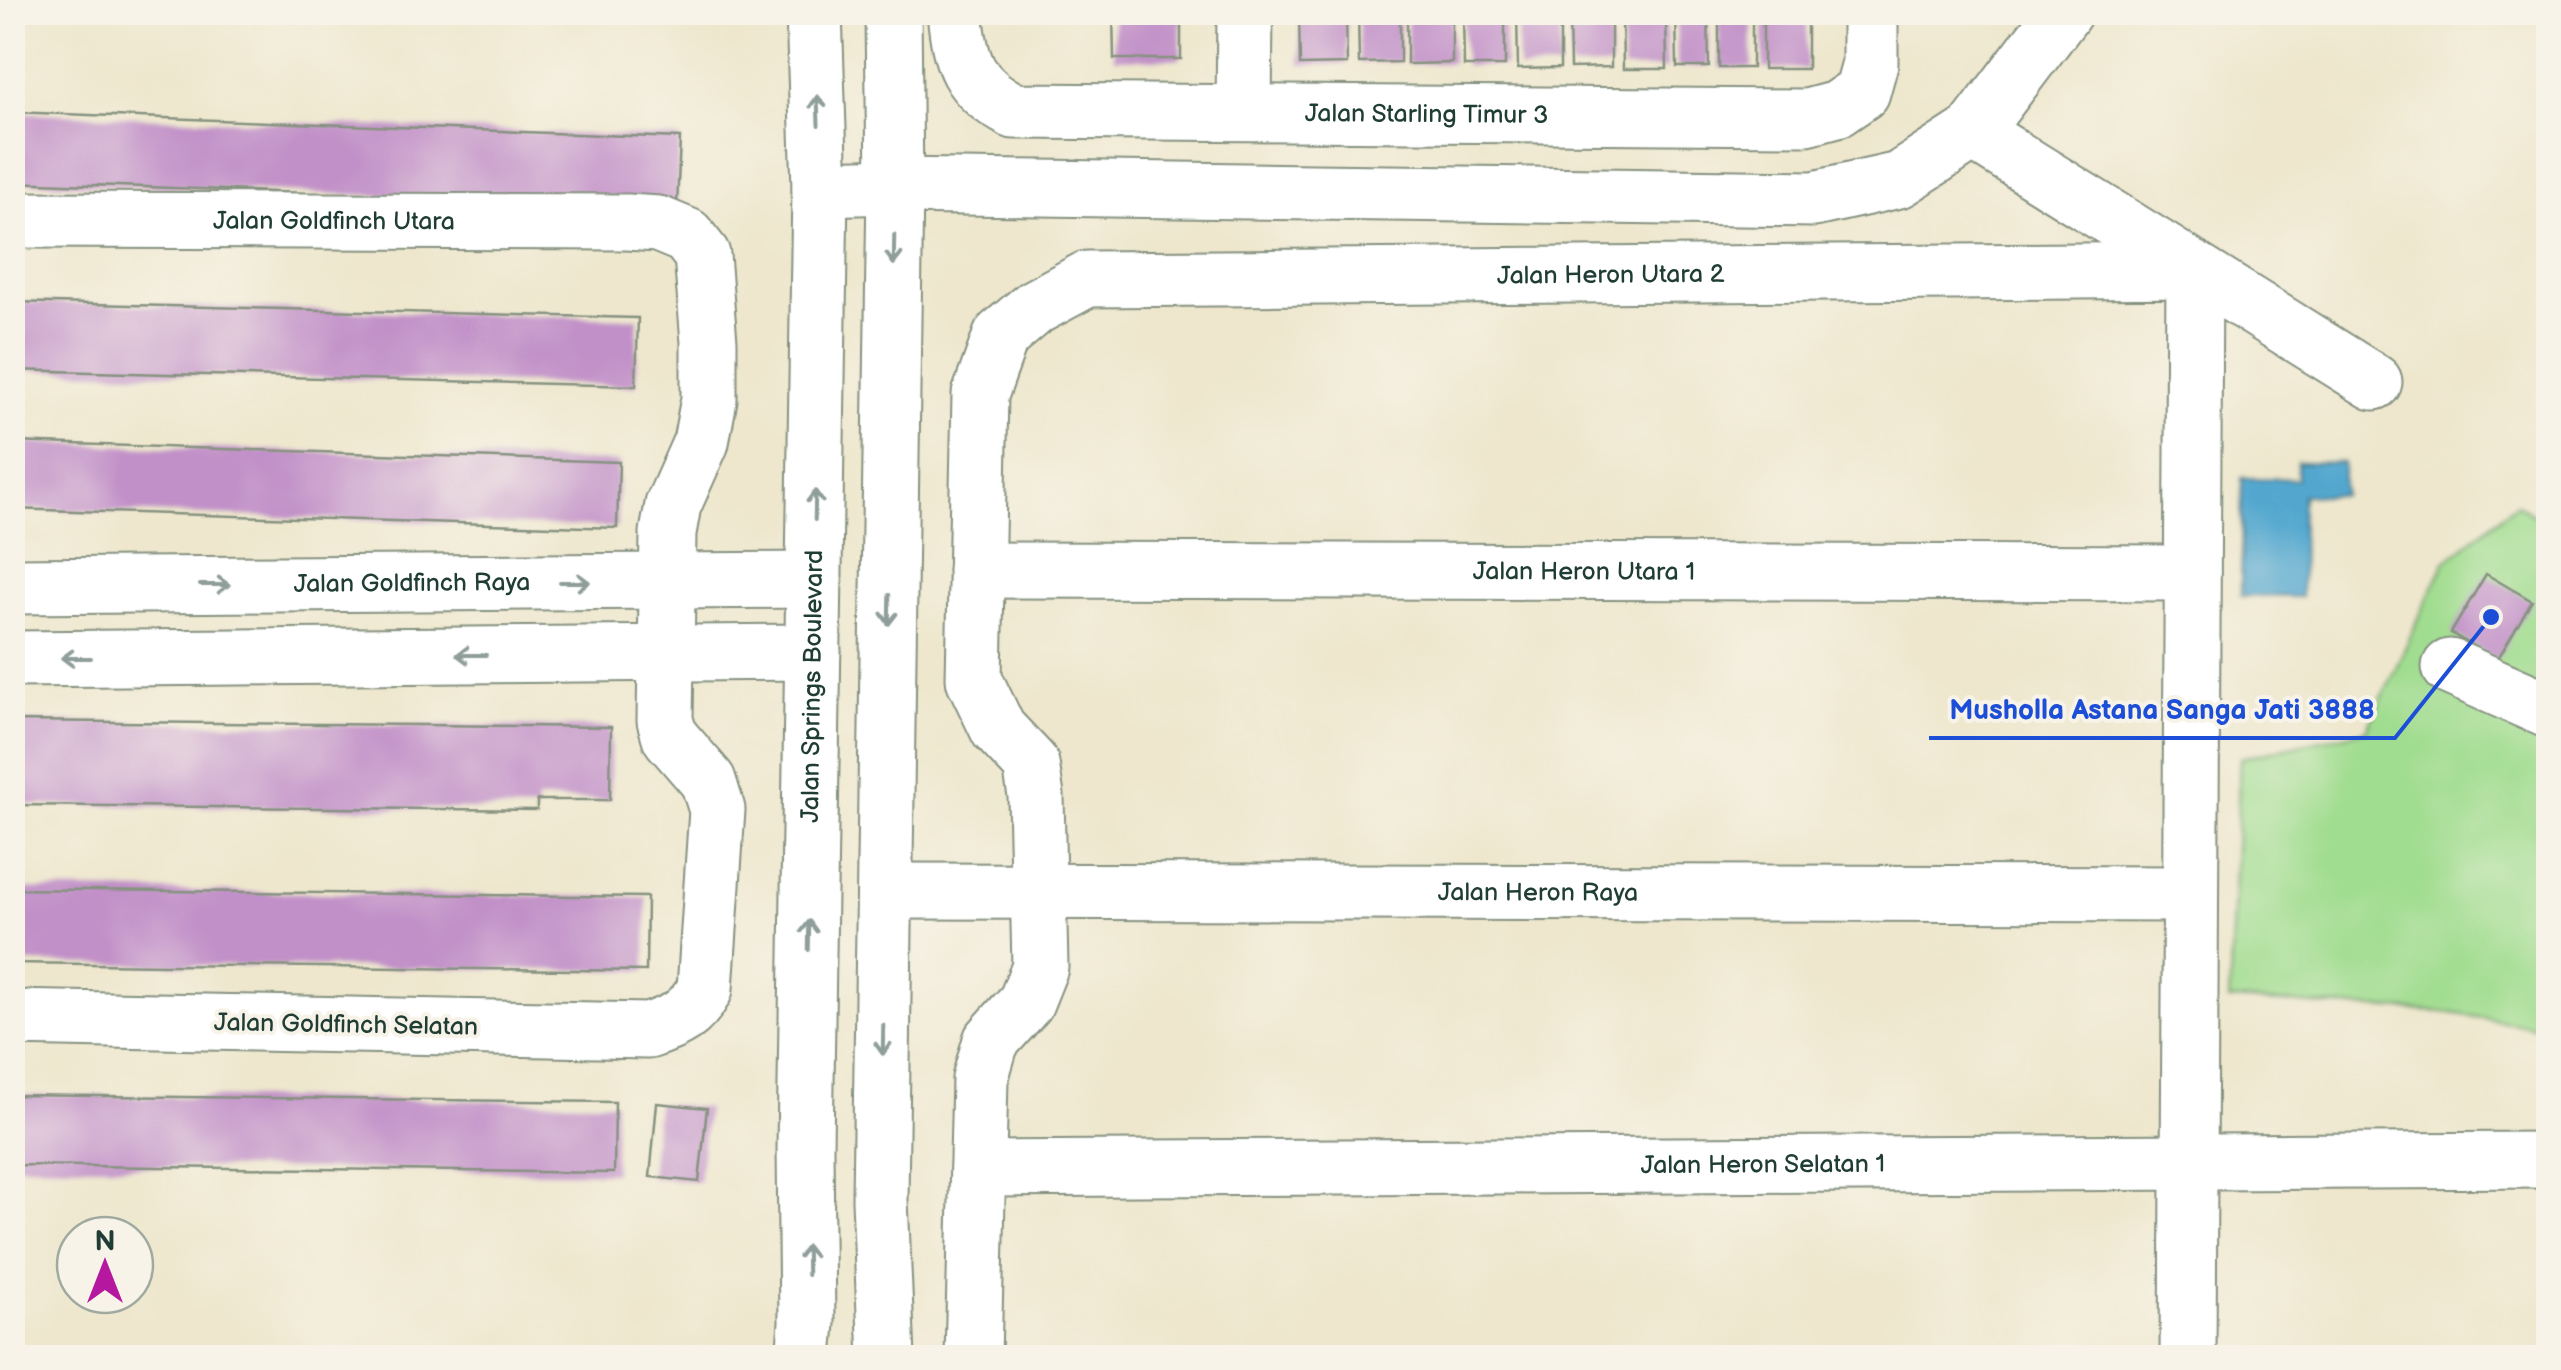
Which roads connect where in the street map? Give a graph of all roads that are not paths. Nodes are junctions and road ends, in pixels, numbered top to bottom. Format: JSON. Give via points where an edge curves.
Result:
{"nodes":[{"id":1,"x":814,"y":12,"type":"edge"},
{"id":2,"x":894,"y":12,"type":"edge"},
{"id":3,"x":955,"y":12,"type":"edge"},
{"id":4,"x":1245,"y":12,"type":"edge"},
{"id":5,"x":1870,"y":12,"type":"edge"},
{"id":6,"x":2064,"y":12,"type":"edge"},
{"id":7,"x":1244,"y":112,"type":"junction"},
{"id":8,"x":1973,"y":132,"type":"junction"},
{"id":9,"x":895,"y":186,"type":"junction"},
{"id":10,"x":820,"y":188,"type":"junction"},
{"id":11,"x":12,"y":220,"type":"edge"},
{"id":12,"x":2194,"y":270,"type":"junction"},
{"id":13,"x":2374,"y":382,"type":"dead end"},
{"id":14,"x":976,"y":570,"type":"junction"},
{"id":15,"x":2192,"y":573,"type":"junction"},
{"id":16,"x":814,"y":580,"type":"junction"},
{"id":17,"x":668,"y":582,"type":"junction"},
{"id":18,"x":12,"y":586,"type":"edge"},
{"id":19,"x":149,"y":586,"type":"junction"},
{"id":20,"x":813,"y":652,"type":"junction"},
{"id":21,"x":667,"y":654,"type":"junction"},
{"id":22,"x":149,"y":658,"type":"junction"},
{"id":23,"x":12,"y":659,"type":"edge"},
{"id":24,"x":2450,"y":667,"type":"dead end"},
{"id":25,"x":2548,"y":710,"type":"edge"},
{"id":26,"x":886,"y":890,"type":"junction"},
{"id":27,"x":1036,"y":892,"type":"junction"},
{"id":28,"x":2190,"y":894,"type":"junction"},
{"id":29,"x":12,"y":1018,"type":"edge"},
{"id":30,"x":2548,"y":1160,"type":"edge"},
{"id":31,"x":2189,"y":1162,"type":"junction"},
{"id":32,"x":978,"y":1169,"type":"junction"},
{"id":33,"x":804,"y":1358,"type":"edge"},
{"id":34,"x":887,"y":1358,"type":"edge"},
{"id":35,"x":973,"y":1358,"type":"edge"},
{"id":36,"x":2188,"y":1358,"type":"edge"}],
"edges":[{"from":10,"to":1,"type":"street","name":"Jalan Springs Boulevard","one_way":true},
{"from":2,"to":9,"type":"street"},
{"from":3,"to":7,"type":"street","name":"Jalan Starling Timur 3","via":[[968,75],[990,99],[1014,111]]},
{"from":4,"to":7,"type":"street"},
{"from":5,"to":7,"type":"street","name":"Jalan Starling Timur 3","via":[[1870,63],[1862,92],[1837,109],[1807,116]]},
{"from":6,"to":8,"type":"street"},
{"from":8,"to":9,"type":"street","via":[[1899,180],[1814,200]]},
{"from":8,"to":12,"type":"street"},
{"from":9,"to":10,"type":"street"},
{"from":9,"to":26,"type":"street","one_way":true},
{"from":16,"to":10,"type":"street","name":"Jalan Springs Boulevard","one_way":true},
{"from":11,"to":17,"type":"street","name":"Jalan Goldfinch Utara","via":[[658,224],[687,236],[702,255],[709,399],[701,442],[673,505]]},
{"from":12,"to":13,"type":"street"},
{"from":12,"to":14,"type":"street","name":"Jalan Heron Utara 2","via":[[1087,279],[1035,307],[1002,336],[980,395]]},
{"from":12,"to":15,"type":"street"},
{"from":14,"to":15,"type":"street","name":"Jalan Heron Utara 1"},
{"from":14,"to":27,"type":"street","name":"Jalan Heron Utara 2","via":[[974,680],[998,730],[1031,764]]},
{"from":15,"to":28,"type":"street"},
{"from":16,"to":17,"type":"street","name":"Jalan Goldfinch Raya"},
{"from":16,"to":20,"type":"street","name":"Jalan Springs Boulevard"},
{"from":19,"to":17,"type":"street","name":"Jalan Goldfinch Raya","one_way":true},
{"from":17,"to":21,"type":"street"},
{"from":18,"to":19,"type":"street","name":"Jalan Goldfinch Raya"},
{"from":19,"to":22,"type":"street"},
{"from":20,"to":21,"type":"street"},
{"from":33,"to":20,"type":"street","name":"Jalan Springs Boulevard","one_way":true},
{"from":21,"to":22,"type":"street","one_way":true},
{"from":21,"to":29,"type":"street","name":"Jalan Goldfinch Selatan","via":[[670,737],[708,781],[716,810],[705,988],[678,1022],[648,1030]]},
{"from":22,"to":23,"type":"street","one_way":true},
{"from":24,"to":25,"type":"street"},
{"from":26,"to":27,"type":"street","name":"Jalan Heron Raya"},
{"from":26,"to":34,"type":"street","one_way":true,"via":[[880,1200]]},
{"from":27,"to":28,"type":"street","name":"Jalan Heron Raya"},
{"from":27,"to":32,"type":"street","name":"Jalan Heron Utara 2","via":[[1040,967],[1026,1002],[991,1041],[980,1078]]},
{"from":28,"to":31,"type":"street"},
{"from":30,"to":31,"type":"street","name":"Jalan Heron Selatan 1"},
{"from":31,"to":32,"type":"street","name":"Jalan Heron Selatan 1"},
{"from":31,"to":36,"type":"street"},
{"from":32,"to":35,"type":"street","name":"Jalan Heron Utara 2"}]}
